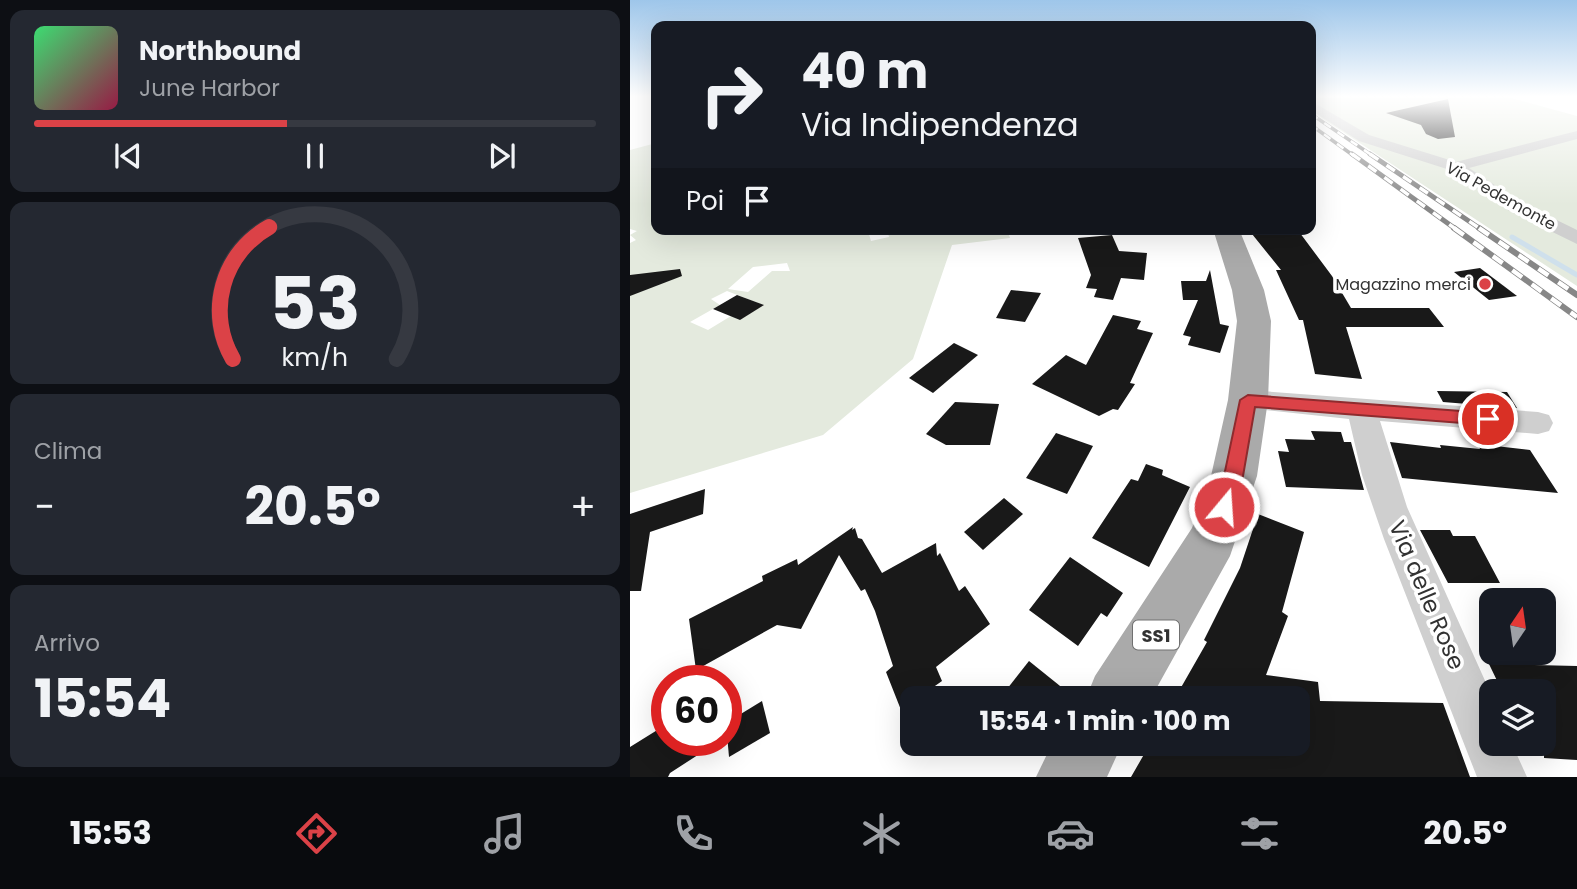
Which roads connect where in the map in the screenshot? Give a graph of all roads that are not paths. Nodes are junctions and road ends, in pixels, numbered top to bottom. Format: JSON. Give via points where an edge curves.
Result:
{"nodes":[{"id":1,"x":1355,"y":132,"type":"edge"},
{"id":2,"x":1577,"y":135,"type":"edge"},
{"id":3,"x":1456,"y":167,"type":"junction"},
{"id":4,"x":1228,"y":235,"type":"edge"},
{"id":5,"x":1577,"y":238,"type":"edge"},
{"id":6,"x":1248,"y":400,"type":"junction"},
{"id":7,"x":1362,"y":409,"type":"junction"},
{"id":8,"x":1538,"y":423,"type":"dead end"},
{"id":9,"x":1124,"y":686,"type":"edge"},
{"id":10,"x":1083,"y":756,"type":"edge"},
{"id":11,"x":1070,"y":777,"type":"edge"},
{"id":12,"x":1502,"y":777,"type":"edge"}],
"edges":[{"from":1,"to":3,"type":"street","name":"Via Pedemonte"},
{"from":2,"to":3,"type":"street"},
{"from":3,"to":5,"type":"street","name":"Via Pedemonte","via":[[1514,206]]},
{"from":4,"to":6,"type":"main road","number":"SS1","via":[[1252,305]]},
{"from":6,"to":7,"type":"street"},
{"from":6,"to":9,"type":"main road","number":"SS1","via":[[1234,476],[1212,540]]},
{"from":7,"to":8,"type":"street"},
{"from":7,"to":12,"type":"street","name":"Via delle Rose","via":[[1384,492]]},
{"from":10,"to":11,"type":"main road"}]}
